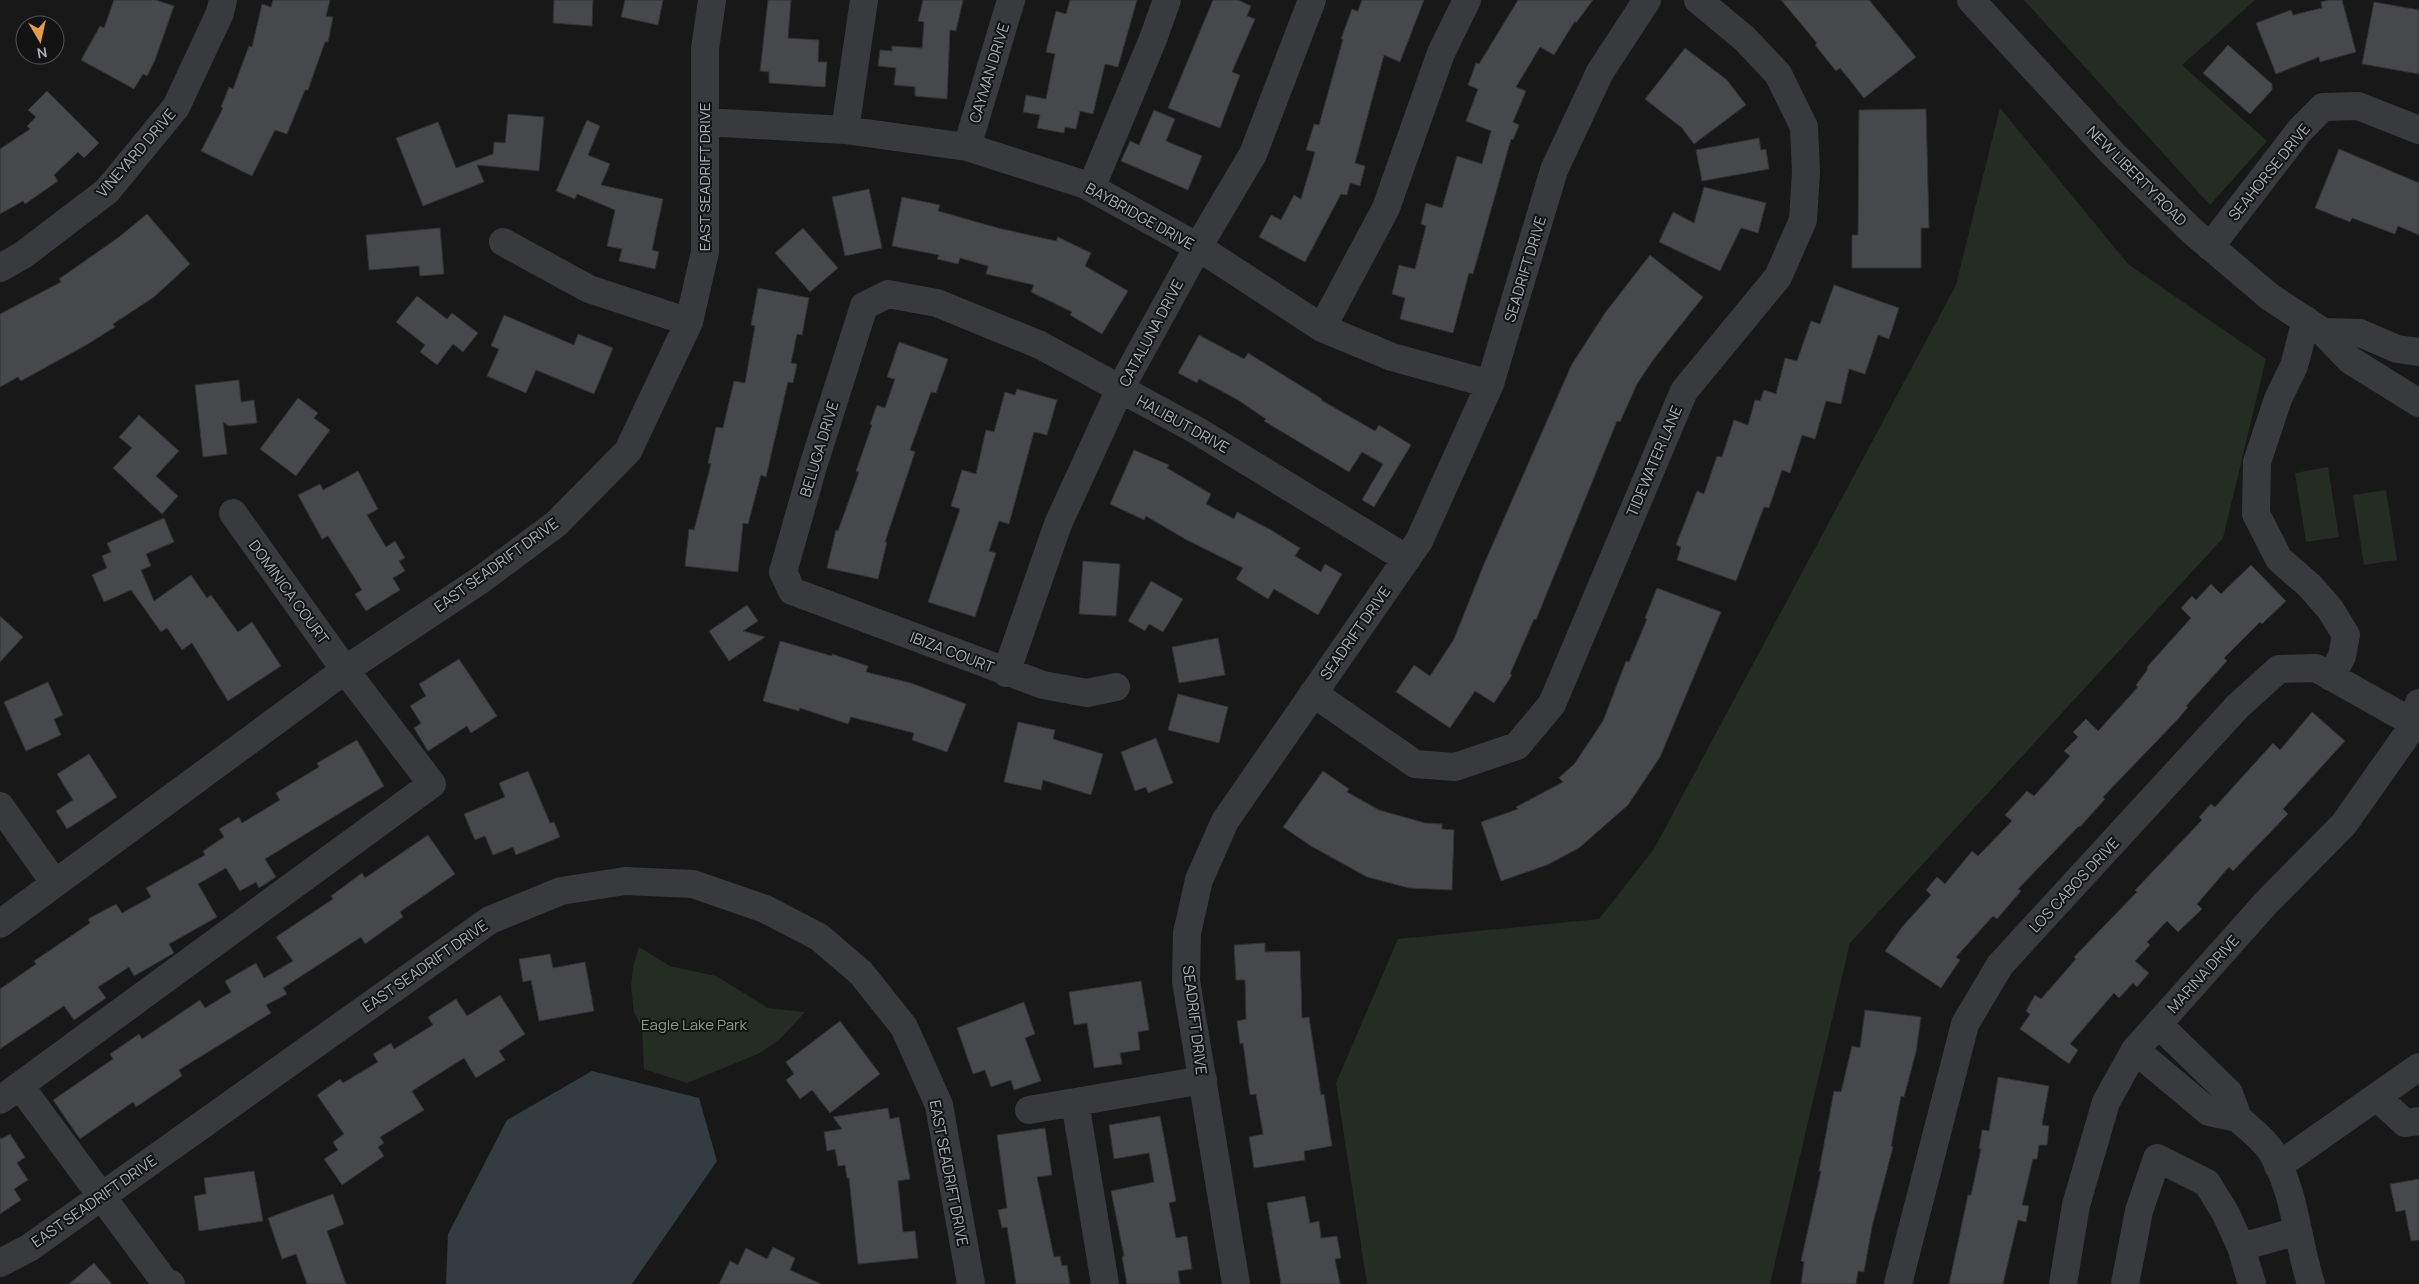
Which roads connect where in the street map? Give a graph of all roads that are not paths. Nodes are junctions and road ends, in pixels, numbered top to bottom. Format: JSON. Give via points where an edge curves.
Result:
{"nodes":[{"id":1,"x":223,"y":0,"type":"edge"},
{"id":2,"x":712,"y":0,"type":"edge"},
{"id":3,"x":864,"y":0,"type":"edge"},
{"id":4,"x":1010,"y":0,"type":"edge"},
{"id":5,"x":1166,"y":0,"type":"edge"},
{"id":6,"x":1312,"y":0,"type":"edge"},
{"id":7,"x":1467,"y":0,"type":"edge"},
{"id":8,"x":1647,"y":0,"type":"edge"},
{"id":9,"x":1698,"y":0,"type":"edge"},
{"id":10,"x":1970,"y":0,"type":"edge"},
{"id":11,"x":705,"y":122,"type":"junction"},
{"id":12,"x":845,"y":130,"type":"junction"},
{"id":13,"x":2419,"y":130,"type":"edge"},
{"id":14,"x":967,"y":147,"type":"junction"},
{"id":15,"x":1091,"y":188,"type":"junction"},
{"id":16,"x":503,"y":242,"type":"dead end"},
{"id":17,"x":1198,"y":247,"type":"junction"},
{"id":18,"x":2210,"y":247,"type":"junction"},
{"id":19,"x":0,"y":268,"type":"edge"},
{"id":20,"x":864,"y":306,"type":"joint"},
{"id":21,"x":689,"y":322,"type":"junction"},
{"id":22,"x":2314,"y":326,"type":"junction"},
{"id":23,"x":1322,"y":328,"type":"junction"},
{"id":24,"x":2419,"y":352,"type":"edge"},
{"id":25,"x":1490,"y":384,"type":"junction"},
{"id":26,"x":1120,"y":389,"type":"junction"},
{"id":27,"x":2419,"y":403,"type":"edge"},
{"id":28,"x":233,"y":514,"type":"dead end"},
{"id":29,"x":1407,"y":559,"type":"junction"},
{"id":30,"x":792,"y":591,"type":"joint"},
{"id":31,"x":345,"y":670,"type":"junction"},
{"id":32,"x":1006,"y":673,"type":"junction"},
{"id":33,"x":2331,"y":677,"type":"junction"},
{"id":34,"x":1116,"y":687,"type":"dead end"},
{"id":35,"x":1313,"y":693,"type":"junction"},
{"id":36,"x":2417,"y":717,"type":"edge"},
{"id":37,"x":0,"y":806,"type":"edge"},
{"id":38,"x":54,"y":882,"type":"junction"},
{"id":39,"x":0,"y":924,"type":"edge"},
{"id":40,"x":2158,"y":1024,"type":"junction"},
{"id":41,"x":2135,"y":1050,"type":"junction"},
{"id":42,"x":2419,"y":1068,"type":"edge"},
{"id":43,"x":1203,"y":1080,"type":"junction"},
{"id":44,"x":10,"y":1093,"type":"edge"},
{"id":45,"x":2376,"y":1097,"type":"junction"},
{"id":46,"x":1075,"y":1102,"type":"junction"},
{"id":47,"x":1029,"y":1110,"type":"dead end"},
{"id":48,"x":2238,"y":1118,"type":"junction"},
{"id":49,"x":2419,"y":1121,"type":"edge"},
{"id":50,"x":2278,"y":1166,"type":"junction"},
{"id":51,"x":101,"y":1196,"type":"junction"},
{"id":52,"x":2298,"y":1231,"type":"junction"},
{"id":53,"x":2241,"y":1247,"type":"junction"},
{"id":54,"x":0,"y":1263,"type":"edge"},
{"id":55,"x":171,"y":1284,"type":"edge"},
{"id":56,"x":971,"y":1284,"type":"edge"},
{"id":57,"x":1105,"y":1284,"type":"edge"},
{"id":58,"x":1236,"y":1284,"type":"edge"},
{"id":59,"x":1898,"y":1284,"type":"edge"},
{"id":60,"x":2063,"y":1284,"type":"edge"},
{"id":61,"x":2125,"y":1284,"type":"edge"},
{"id":62,"x":2252,"y":1284,"type":"edge"},
{"id":63,"x":2311,"y":1284,"type":"edge"}],
"edges":[{"from":1,"to":19,"type":"street","name":"VINEYARD DRIVE","via":[[176,107],[107,191],[23,255]]},
{"from":2,"to":11,"type":"street","name":"EAST SEADRIFT DRIVE","via":[[705,49]]},
{"from":3,"to":12,"type":"street"},
{"from":4,"to":14,"type":"street","name":"CAYMAN DRIVE"},
{"from":5,"to":15,"type":"street"},
{"from":6,"to":17,"type":"street","name":"CATALUNA DRIVE","via":[[1253,154]]},
{"from":7,"to":23,"type":"street","via":[[1441,53],[1386,208]]},
{"from":8,"to":25,"type":"street","name":"SEADRIFT DRIVE","via":[[1600,72],[1554,170]]},
{"from":9,"to":35,"type":"street","name":"TIDEWATER LANE","via":[[1746,39],[1778,74],[1804,127],[1803,220],[1778,277],[1684,391],[1552,704],[1517,746],[1455,767],[1415,764]]},
{"from":10,"to":18,"type":"street","name":"NEW LIBERTY ROAD","via":[[2112,153]]},
{"from":11,"to":12,"type":"street","name":"BAYBRIDGE DRIVE"},
{"from":11,"to":21,"type":"street","name":"EAST SEADRIFT DRIVE","via":[[705,252]]},
{"from":12,"to":14,"type":"street","name":"BAYBRIDGE DRIVE"},
{"from":13,"to":18,"type":"street","name":"SEAHORSE DRIVE","via":[[2358,106],[2323,108],[2300,130]]},
{"from":14,"to":15,"type":"street","name":"BAYBRIDGE DRIVE"},
{"from":15,"to":17,"type":"street","name":"BAYBRIDGE DRIVE"},
{"from":16,"to":21,"type":"street","via":[[589,289]]},
{"from":17,"to":23,"type":"street","name":"BAYBRIDGE DRIVE"},
{"from":17,"to":26,"type":"street","name":"CATALUNA DRIVE"},
{"from":18,"to":22,"type":"street","name":"NEW LIBERTY ROAD","via":[[2270,297]]},
{"from":20,"to":26,"type":"street","name":"HALIBUT DRIVE","via":[[888,294],[937,302],[1040,344]]},
{"from":20,"to":30,"type":"street","name":"BELUGA DRIVE","via":[[782,572]]},
{"from":21,"to":31,"type":"street","name":"EAST SEADRIFT DRIVE","via":[[628,451],[562,518],[479,581]]},
{"from":22,"to":24,"type":"street","via":[[2360,333],[2398,348]]},
{"from":22,"to":27,"type":"street","name":"NEW LIBERTY ROAD","via":[[2350,360]]},
{"from":22,"to":33,"type":"street","via":[[2278,399],[2258,462],[2256,514],[2279,559],[2310,586],[2346,635],[2342,656]]},
{"from":23,"to":25,"type":"street","name":"BAYBRIDGE DRIVE","via":[[1392,357]]},
{"from":25,"to":29,"type":"street","name":"SEADRIFT DRIVE","via":[[1424,532]]},
{"from":26,"to":29,"type":"street","name":"HALIBUT DRIVE","via":[[1196,430]]},
{"from":26,"to":32,"type":"street","name":"CATALUNA DRIVE","via":[[1058,524]]},
{"from":28,"to":31,"type":"street","name":"DOMINICA COURT"},
{"from":29,"to":35,"type":"street","name":"SEADRIFT DRIVE"},
{"from":30,"to":32,"type":"street","name":"IBIZA COURT"},
{"from":31,"to":38,"type":"street","name":"EAST SEADRIFT DRIVE"},
{"from":31,"to":44,"type":"street","name":"DOMINICA COURT","via":[[432,784]]},
{"from":32,"to":34,"type":"street","name":"IBIZA COURT","via":[[1043,685],[1087,693]]},
{"from":33,"to":36,"type":"street","name":"LOS CABOS DRIVE"},
{"from":33,"to":59,"type":"street","name":"LOS CABOS DRIVE","via":[[2316,668],[2279,669],[2238,706],[2000,965],[1965,1024]]},
{"from":35,"to":43,"type":"street","name":"SEADRIFT DRIVE","via":[[1225,821],[1199,880],[1187,933],[1186,981]]},
{"from":36,"to":40,"type":"street","name":"MARINA DRIVE","via":[[2344,824],[2266,903]]},
{"from":37,"to":38,"type":"street"},
{"from":38,"to":39,"type":"street","name":"EAST SEADRIFT DRIVE"},
{"from":40,"to":41,"type":"street","name":"MARINA DRIVE"},
{"from":40,"to":48,"type":"street","via":[[2229,1093]]},
{"from":41,"to":48,"type":"street","via":[[2209,1112]]},
{"from":41,"to":60,"type":"street","name":"MARINA DRIVE","via":[[2106,1102],[2076,1205]]},
{"from":42,"to":45,"type":"street"},
{"from":43,"to":46,"type":"street"},
{"from":43,"to":58,"type":"street","name":"SEADRIFT DRIVE"},
{"from":44,"to":51,"type":"street"},
{"from":45,"to":49,"type":"street","via":[[2406,1123]]},
{"from":45,"to":50,"type":"street"},
{"from":46,"to":47,"type":"street"},
{"from":46,"to":57,"type":"street"},
{"from":48,"to":50,"type":"street","via":[[2273,1153]]},
{"from":50,"to":52,"type":"street","via":[[2293,1200]]},
{"from":51,"to":54,"type":"street","name":"EAST SEADRIFT DRIVE","via":[[29,1248]]},
{"from":51,"to":55,"type":"street","via":[[165,1282]]},
{"from":51,"to":56,"type":"street","name":"EAST SEADRIFT DRIVE","via":[[490,920],[561,891],[625,881],[692,884],[765,909],[819,937],[861,973],[904,1027],[939,1105]]},
{"from":52,"to":53,"type":"street"},
{"from":52,"to":63,"type":"street"},
{"from":53,"to":61,"type":"street","via":[[2207,1183],[2157,1158],[2139,1211]]},
{"from":53,"to":62,"type":"street"}]}
